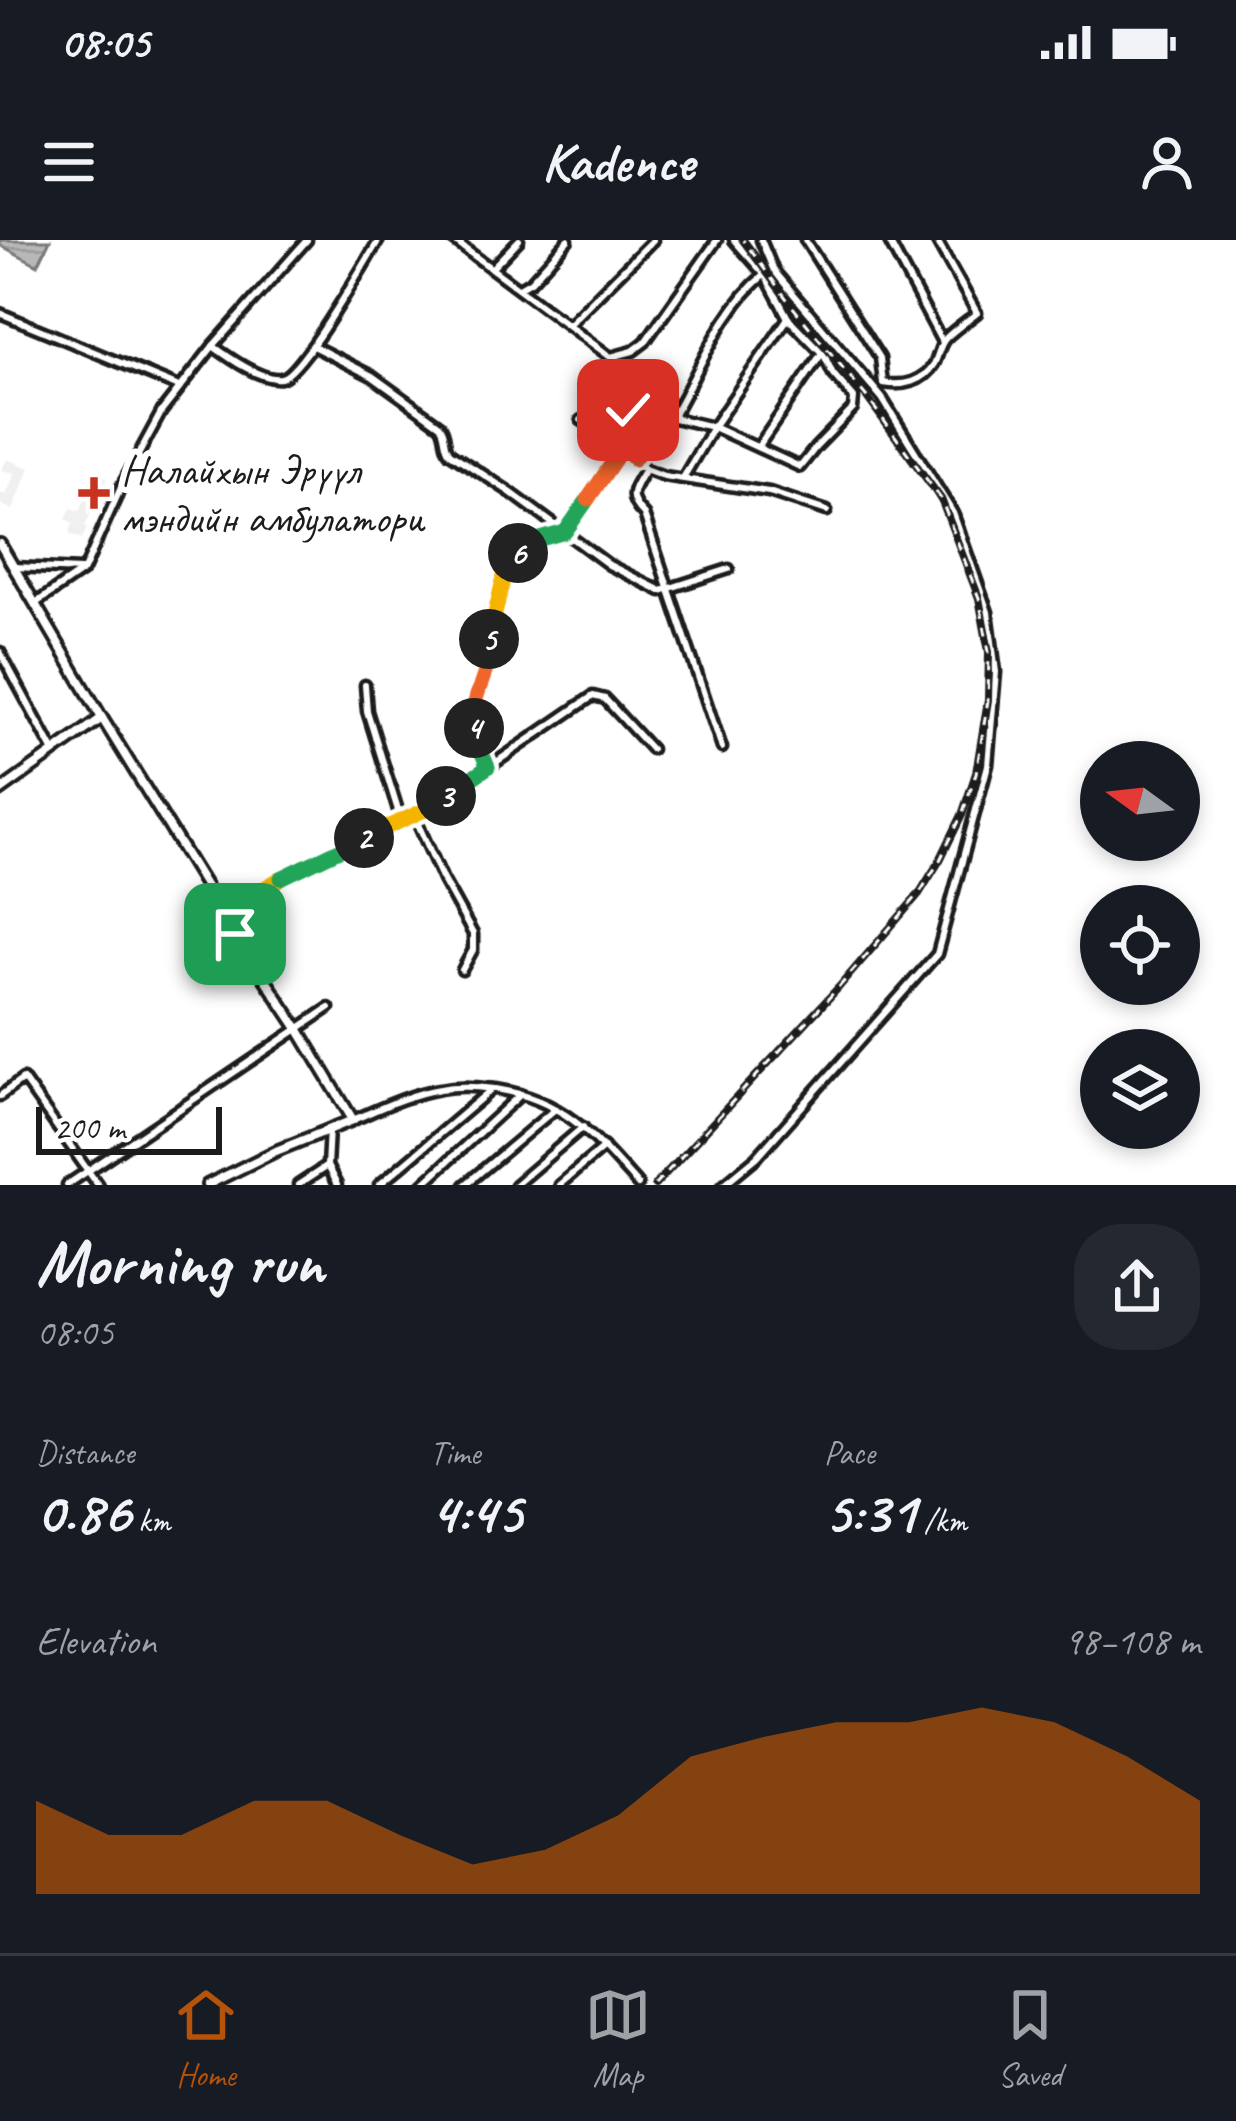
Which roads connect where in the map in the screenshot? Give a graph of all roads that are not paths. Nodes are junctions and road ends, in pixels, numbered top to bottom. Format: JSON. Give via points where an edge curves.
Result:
{"nodes":[{"id":1,"x":308,"y":240,"type":"edge"},
{"id":2,"x":379,"y":240,"type":"edge"},
{"id":3,"x":453,"y":240,"type":"edge"},
{"id":4,"x":518,"y":240,"type":"edge"},
{"id":5,"x":568,"y":240,"type":"edge"},
{"id":6,"x":653,"y":240,"type":"edge"},
{"id":7,"x":717,"y":240,"type":"edge"},
{"id":8,"x":734,"y":240,"type":"edge"},
{"id":9,"x":761,"y":240,"type":"edge"},
{"id":10,"x":805,"y":240,"type":"edge"},
{"id":11,"x":888,"y":240,"type":"edge"},
{"id":12,"x":935,"y":240,"type":"edge"},
{"id":13,"x":467,"y":244,"type":"edge"},
{"id":14,"x":492,"y":268,"type":"junction"},
{"id":15,"x":765,"y":275,"type":"junction"},
{"id":16,"x":519,"y":288,"type":"junction"},
{"id":17,"x":0,"y":313,"type":"edge"},
{"id":18,"x":788,"y":318,"type":"junction"},
{"id":19,"x":568,"y":325,"type":"junction"},
{"id":20,"x":942,"y":341,"type":"junction"},
{"id":21,"x":213,"y":346,"type":"junction"},
{"id":22,"x":313,"y":346,"type":"junction"},
{"id":23,"x":822,"y":353,"type":"junction"},
{"id":24,"x":611,"y":357,"type":"junction"},
{"id":25,"x":883,"y":383,"type":"junction"},
{"id":26,"x":179,"y":387,"type":"junction"},
{"id":27,"x":882,"y":398,"type":"junction"},
{"id":28,"x":674,"y":418,"type":"junction"},
{"id":29,"x":581,"y":419,"type":"dead end"},
{"id":30,"x":652,"y":420,"type":"junction"},
{"id":31,"x":713,"y":427,"type":"junction"},
{"id":32,"x":623,"y":447,"type":"junction"},
{"id":33,"x":758,"y":447,"type":"junction"},
{"id":34,"x":634,"y":459,"type":"junction"},
{"id":35,"x":645,"y":469,"type":"junction"},
{"id":36,"x":683,"y":478,"type":"junction"},
{"id":37,"x":826,"y":511,"type":"dead end"},
{"id":38,"x":565,"y":532,"type":"junction"},
{"id":39,"x":0,"y":544,"type":"edge"},
{"id":40,"x":14,"y":567,"type":"junction"},
{"id":41,"x":64,"y":568,"type":"junction"},
{"id":42,"x":729,"y":569,"type":"dead end"},
{"id":43,"x":84,"y":570,"type":"junction"},
{"id":44,"x":68,"y":583,"type":"junction"},
{"id":45,"x":668,"y":590,"type":"junction"},
{"id":46,"x":36,"y":603,"type":"junction"},
{"id":47,"x":0,"y":652,"type":"edge"},
{"id":48,"x":365,"y":685,"type":"dead end"},
{"id":49,"x":102,"y":718,"type":"junction"},
{"id":50,"x":722,"y":748,"type":"dead end"},
{"id":51,"x":651,"y":749,"type":"dead end"},
{"id":52,"x":54,"y":752,"type":"junction"},
{"id":53,"x":488,"y":767,"type":"junction"},
{"id":54,"x":0,"y":790,"type":"edge"},
{"id":55,"x":414,"y":814,"type":"junction"},
{"id":56,"x":401,"y":821,"type":"junction"},
{"id":57,"x":223,"y":913,"type":"junction"},
{"id":58,"x":462,"y":970,"type":"dead end"},
{"id":59,"x":329,"y":1008,"type":"dead end"},
{"id":60,"x":299,"y":1030,"type":"junction"},
{"id":61,"x":492,"y":1089,"type":"junction"},
{"id":62,"x":522,"y":1093,"type":"junction"},
{"id":63,"x":0,"y":1096,"type":"edge"},
{"id":64,"x":555,"y":1108,"type":"junction"},
{"id":65,"x":353,"y":1120,"type":"junction"},
{"id":66,"x":583,"y":1127,"type":"junction"},
{"id":67,"x":329,"y":1130,"type":"junction"},
{"id":68,"x":604,"y":1147,"type":"junction"},
{"id":69,"x":327,"y":1166,"type":"junction"},
{"id":70,"x":88,"y":1171,"type":"junction"},
{"id":71,"x":67,"y":1185,"type":"edge"},
{"id":72,"x":98,"y":1185,"type":"edge"},
{"id":73,"x":207,"y":1185,"type":"edge"},
{"id":74,"x":298,"y":1185,"type":"edge"},
{"id":75,"x":337,"y":1185,"type":"edge"},
{"id":76,"x":380,"y":1185,"type":"edge"},
{"id":77,"x":422,"y":1185,"type":"edge"},
{"id":78,"x":465,"y":1185,"type":"edge"},
{"id":79,"x":515,"y":1185,"type":"edge"},
{"id":80,"x":559,"y":1185,"type":"edge"},
{"id":81,"x":638,"y":1185,"type":"edge"},
{"id":82,"x":723,"y":1185,"type":"edge"}],
"edges":[{"from":1,"to":21,"type":"street"},
{"from":2,"to":22,"type":"street"},
{"from":3,"to":13,"type":"street"},
{"from":4,"to":14,"type":"street"},
{"from":5,"to":16,"type":"street"},
{"from":6,"to":19,"type":"street"},
{"from":7,"to":24,"type":"street","via":[[645,342]]},
{"from":8,"to":15,"type":"street"},
{"from":9,"to":27,"type":"street","via":[[774,271]]},
{"from":10,"to":25,"type":"street","via":[[880,358]]},
{"from":11,"to":20,"type":"street"},
{"from":12,"to":20,"type":"street","via":[[976,313]]},
{"from":13,"to":14,"type":"street"},
{"from":14,"to":16,"type":"street"},
{"from":15,"to":18,"type":"street"},
{"from":15,"to":28,"type":"street","via":[[724,324]]},
{"from":16,"to":19,"type":"street"},
{"from":17,"to":26,"type":"street"},
{"from":18,"to":23,"type":"street"},
{"from":18,"to":31,"type":"street"},
{"from":19,"to":24,"type":"street"},
{"from":20,"to":25,"type":"street","via":[[930,370],[914,382]]},
{"from":21,"to":22,"type":"street","via":[[239,365],[281,378]]},
{"from":21,"to":26,"type":"street"},
{"from":22,"to":38,"type":"street","via":[[440,425],[450,453]]},
{"from":23,"to":33,"type":"street"},
{"from":23,"to":33,"type":"street","via":[[854,398],[853,409],[800,467]]},
{"from":24,"to":30,"type":"street","via":[[626,373],[628,410]]},
{"from":25,"to":27,"type":"street"},
{"from":26,"to":43,"type":"street"},
{"from":27,"to":82,"type":"street","via":[[953,513],[988,612],[996,672],[988,765],[937,954]]},
{"from":28,"to":30,"type":"street"},
{"from":28,"to":31,"type":"street"},
{"from":29,"to":32,"type":"street"},
{"from":30,"to":34,"type":"street"},
{"from":31,"to":33,"type":"street"},
{"from":31,"to":36,"type":"street"},
{"from":32,"to":34,"type":"street"},
{"from":32,"to":38,"type":"street"},
{"from":34,"to":35,"type":"street"},
{"from":35,"to":36,"type":"street"},
{"from":35,"to":45,"type":"street","via":[[631,501],[644,515]]},
{"from":36,"to":37,"type":"street"},
{"from":38,"to":45,"type":"street","via":[[609,565]]},
{"from":38,"to":53,"type":"street","via":[[519,552],[505,572],[472,717]]},
{"from":39,"to":40,"type":"street"},
{"from":40,"to":41,"type":"street"},
{"from":40,"to":46,"type":"street"},
{"from":41,"to":43,"type":"street"},
{"from":41,"to":44,"type":"street"},
{"from":42,"to":45,"type":"street"},
{"from":43,"to":44,"type":"street"},
{"from":44,"to":46,"type":"street"},
{"from":45,"to":50,"type":"street"},
{"from":46,"to":49,"type":"street"},
{"from":47,"to":52,"type":"street"},
{"from":48,"to":56,"type":"street"},
{"from":49,"to":52,"type":"street"},
{"from":49,"to":57,"type":"street"},
{"from":51,"to":53,"type":"street","via":[[593,696]]},
{"from":52,"to":54,"type":"street"},
{"from":53,"to":55,"type":"street"},
{"from":55,"to":56,"type":"street"},
{"from":55,"to":58,"type":"street","via":[[472,934]]},
{"from":56,"to":57,"type":"street"},
{"from":57,"to":60,"type":"street"},
{"from":59,"to":60,"type":"street"},
{"from":60,"to":65,"type":"street"},
{"from":60,"to":70,"type":"street"},
{"from":61,"to":62,"type":"street"},
{"from":61,"to":65,"type":"street","via":[[440,1088]]},
{"from":61,"to":76,"type":"street"},
{"from":62,"to":64,"type":"street"},
{"from":62,"to":77,"type":"street"},
{"from":63,"to":70,"type":"street","via":[[23,1079]]},
{"from":64,"to":66,"type":"street"},
{"from":64,"to":78,"type":"street"},
{"from":65,"to":67,"type":"street"},
{"from":66,"to":68,"type":"street"},
{"from":66,"to":79,"type":"street"},
{"from":67,"to":69,"type":"street"},
{"from":67,"to":73,"type":"street"},
{"from":68,"to":80,"type":"street"},
{"from":68,"to":81,"type":"street"},
{"from":69,"to":74,"type":"street"},
{"from":69,"to":75,"type":"street"},
{"from":70,"to":71,"type":"street"},
{"from":70,"to":72,"type":"street"}]}
